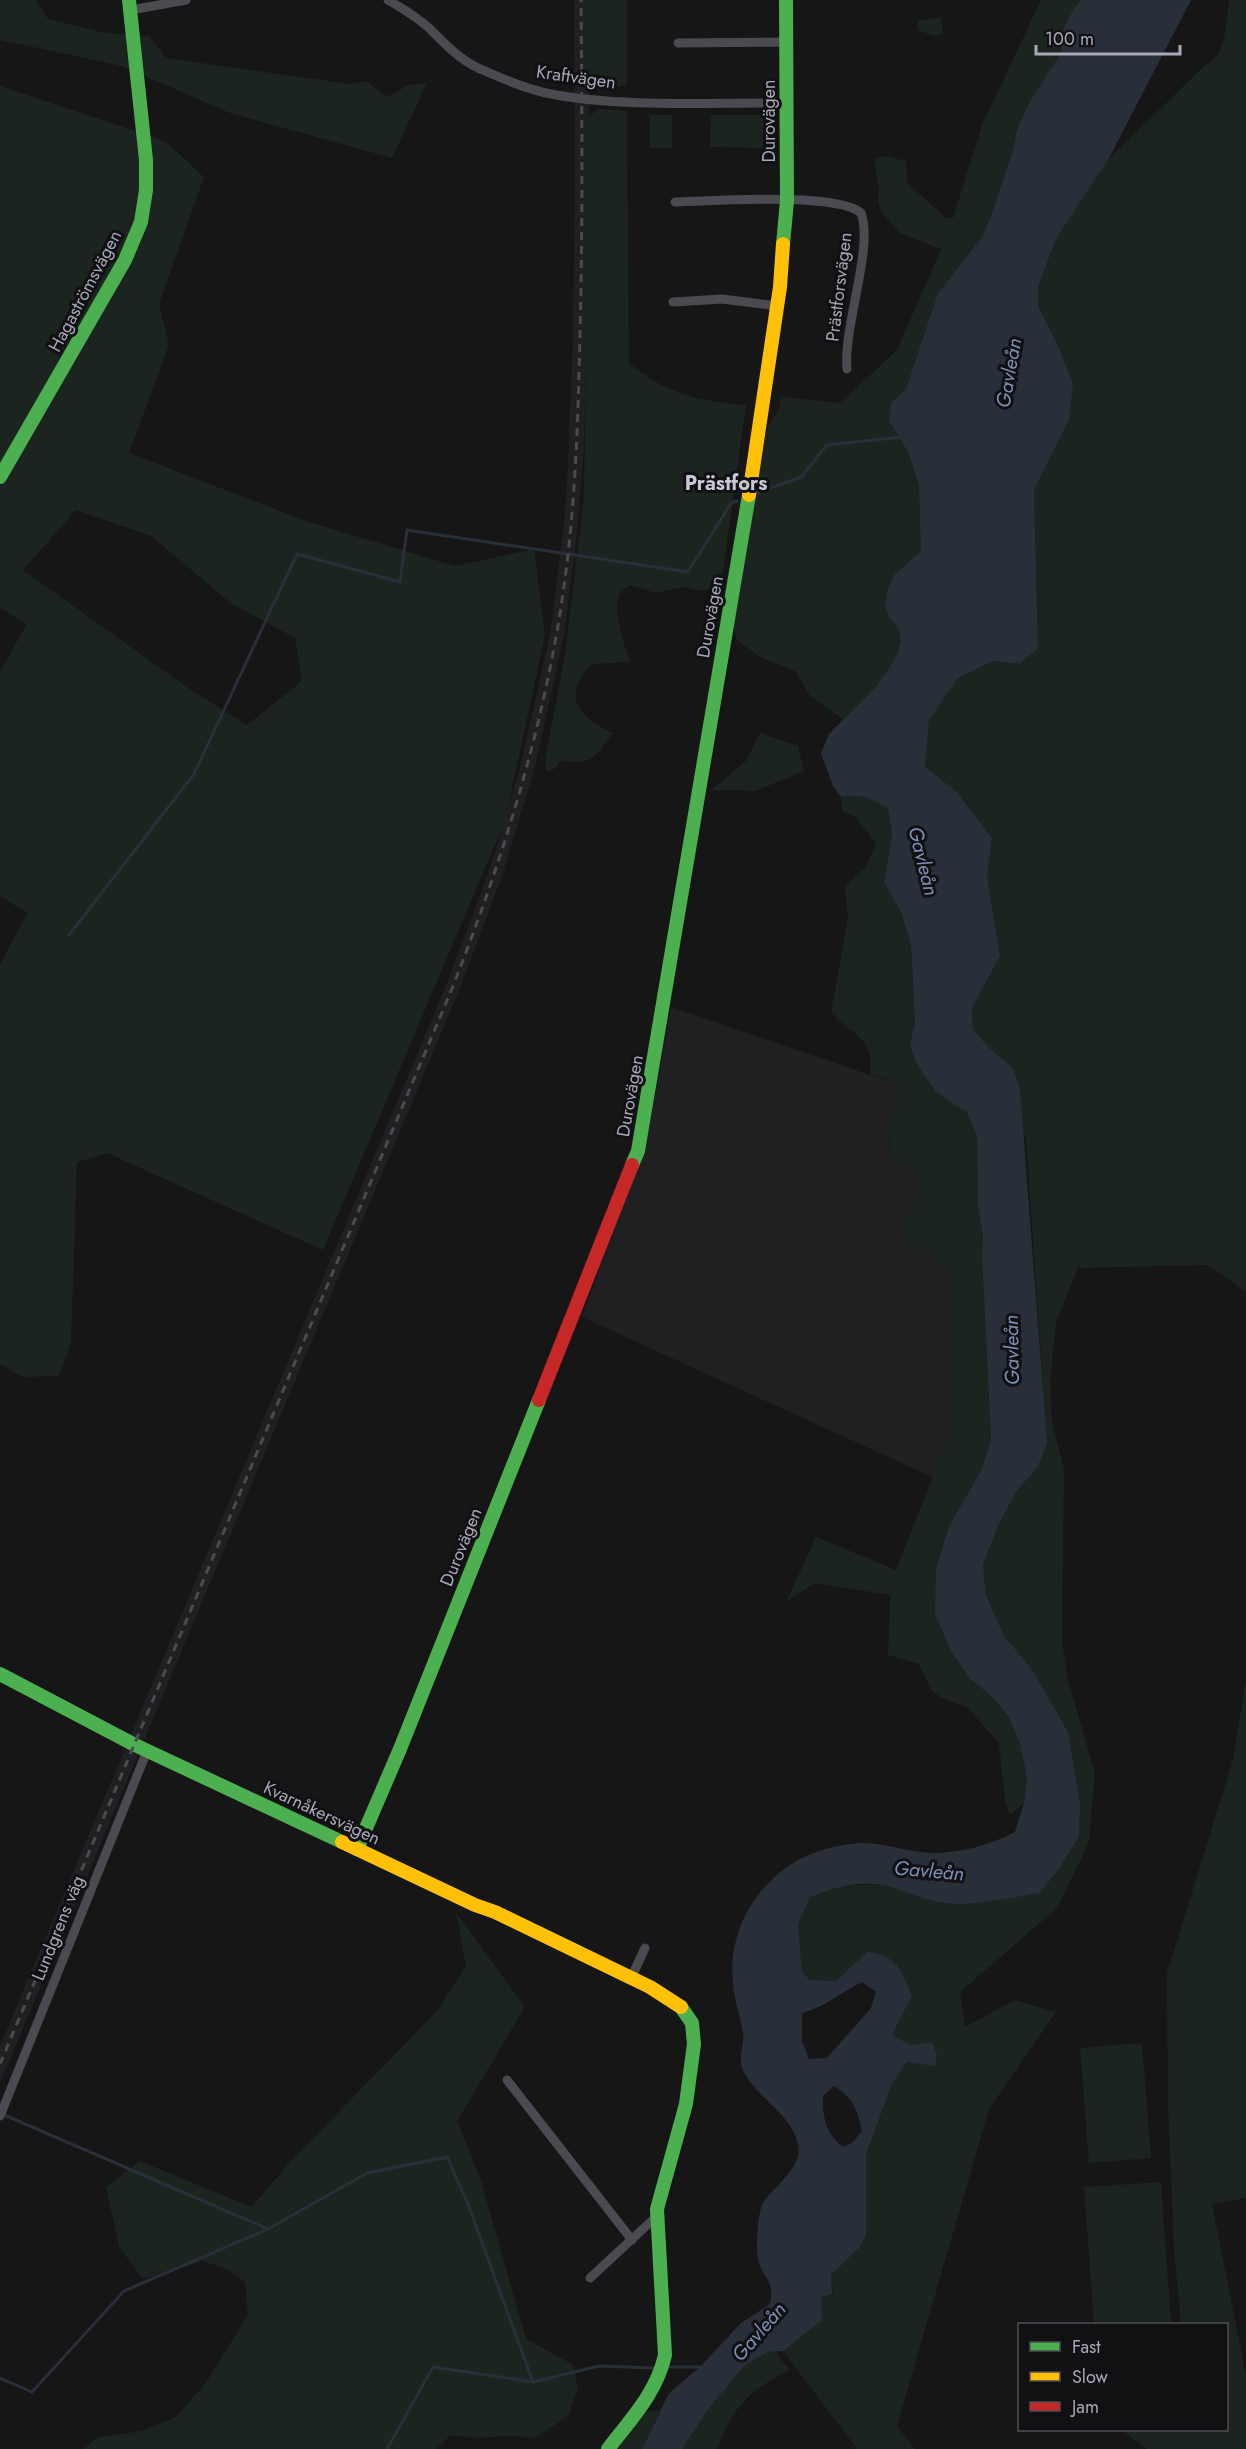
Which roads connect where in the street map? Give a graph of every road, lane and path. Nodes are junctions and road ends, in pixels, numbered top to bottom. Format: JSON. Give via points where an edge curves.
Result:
{"nodes":[{"id":1,"x":186,"y":0,"type":"edge"},
{"id":2,"x":388,"y":0,"type":"edge"},
{"id":3,"x":786,"y":0,"type":"edge"},
{"id":4,"x":130,"y":5,"type":"edge"},
{"id":5,"x":787,"y":42,"type":"junction"},
{"id":6,"x":678,"y":43,"type":"dead end"},
{"id":7,"x":787,"y":103,"type":"junction"},
{"id":8,"x":787,"y":201,"type":"junction"},
{"id":9,"x":675,"y":202,"type":"dead end"},
{"id":10,"x":673,"y":302,"type":"dead end"},
{"id":11,"x":778,"y":306,"type":"junction"},
{"id":12,"x":847,"y":369,"type":"dead end"},
{"id":13,"x":0,"y":477,"type":"edge"},
{"id":14,"x":0,"y":1674,"type":"edge"},
{"id":15,"x":147,"y":1751,"type":"junction"},
{"id":16,"x":357,"y":1848,"type":"junction"},
{"id":17,"x":645,"y":1948,"type":"dead end"},
{"id":18,"x":631,"y":1978,"type":"junction"},
{"id":19,"x":507,"y":2080,"type":"dead end"},
{"id":20,"x":2,"y":2112,"type":"edge"},
{"id":21,"x":657,"y":2216,"type":"junction"},
{"id":22,"x":632,"y":2240,"type":"junction"},
{"id":23,"x":590,"y":2278,"type":"dead end"},
{"id":24,"x":608,"y":2449,"type":"edge"}],
"edges":[{"from":1,"to":4,"type":"street"},
{"from":2,"to":7,"type":"street","name":"Kraftvägen","via":[[418,20],[462,59],[533,89],[641,102]]},
{"from":3,"to":5,"type":"street","name":"Durovägen"},
{"from":4,"to":13,"type":"street","name":"Hagaströmsvägen","via":[[146,160],[141,222],[125,260]]},
{"from":5,"to":6,"type":"street"},
{"from":5,"to":7,"type":"street","name":"Durovägen"},
{"from":7,"to":8,"type":"street","name":"Durovägen"},
{"from":8,"to":9,"type":"street"},
{"from":8,"to":11,"type":"street","name":"Durovägen"},
{"from":8,"to":12,"type":"street","name":"Prästforsvägen","via":[[846,205],[857,209],[863,219]]},
{"from":10,"to":11,"type":"street","via":[[722,299]]},
{"from":11,"to":16,"type":"street","name":"Durovägen","via":[[638,1151]]},
{"from":14,"to":15,"type":"street","name":"Kvarnåkersvägen"},
{"from":15,"to":16,"type":"street","name":"Kvarnåkersvägen"},
{"from":15,"to":20,"type":"street","name":"Lundgrens väg"},
{"from":16,"to":18,"type":"street","name":"Kvarnåkersvägen"},
{"from":17,"to":18,"type":"street"},
{"from":18,"to":21,"type":"street","name":"Kvarnåkersvägen","via":[[670,1998],[692,2025],[691,2077],[676,2143],[659,2192]]},
{"from":19,"to":22,"type":"street"},
{"from":21,"to":22,"type":"street"},
{"from":21,"to":24,"type":"street","name":"Kvarnåkersvägen","via":[[665,2355],[651,2392]]},
{"from":22,"to":23,"type":"street"}]}
